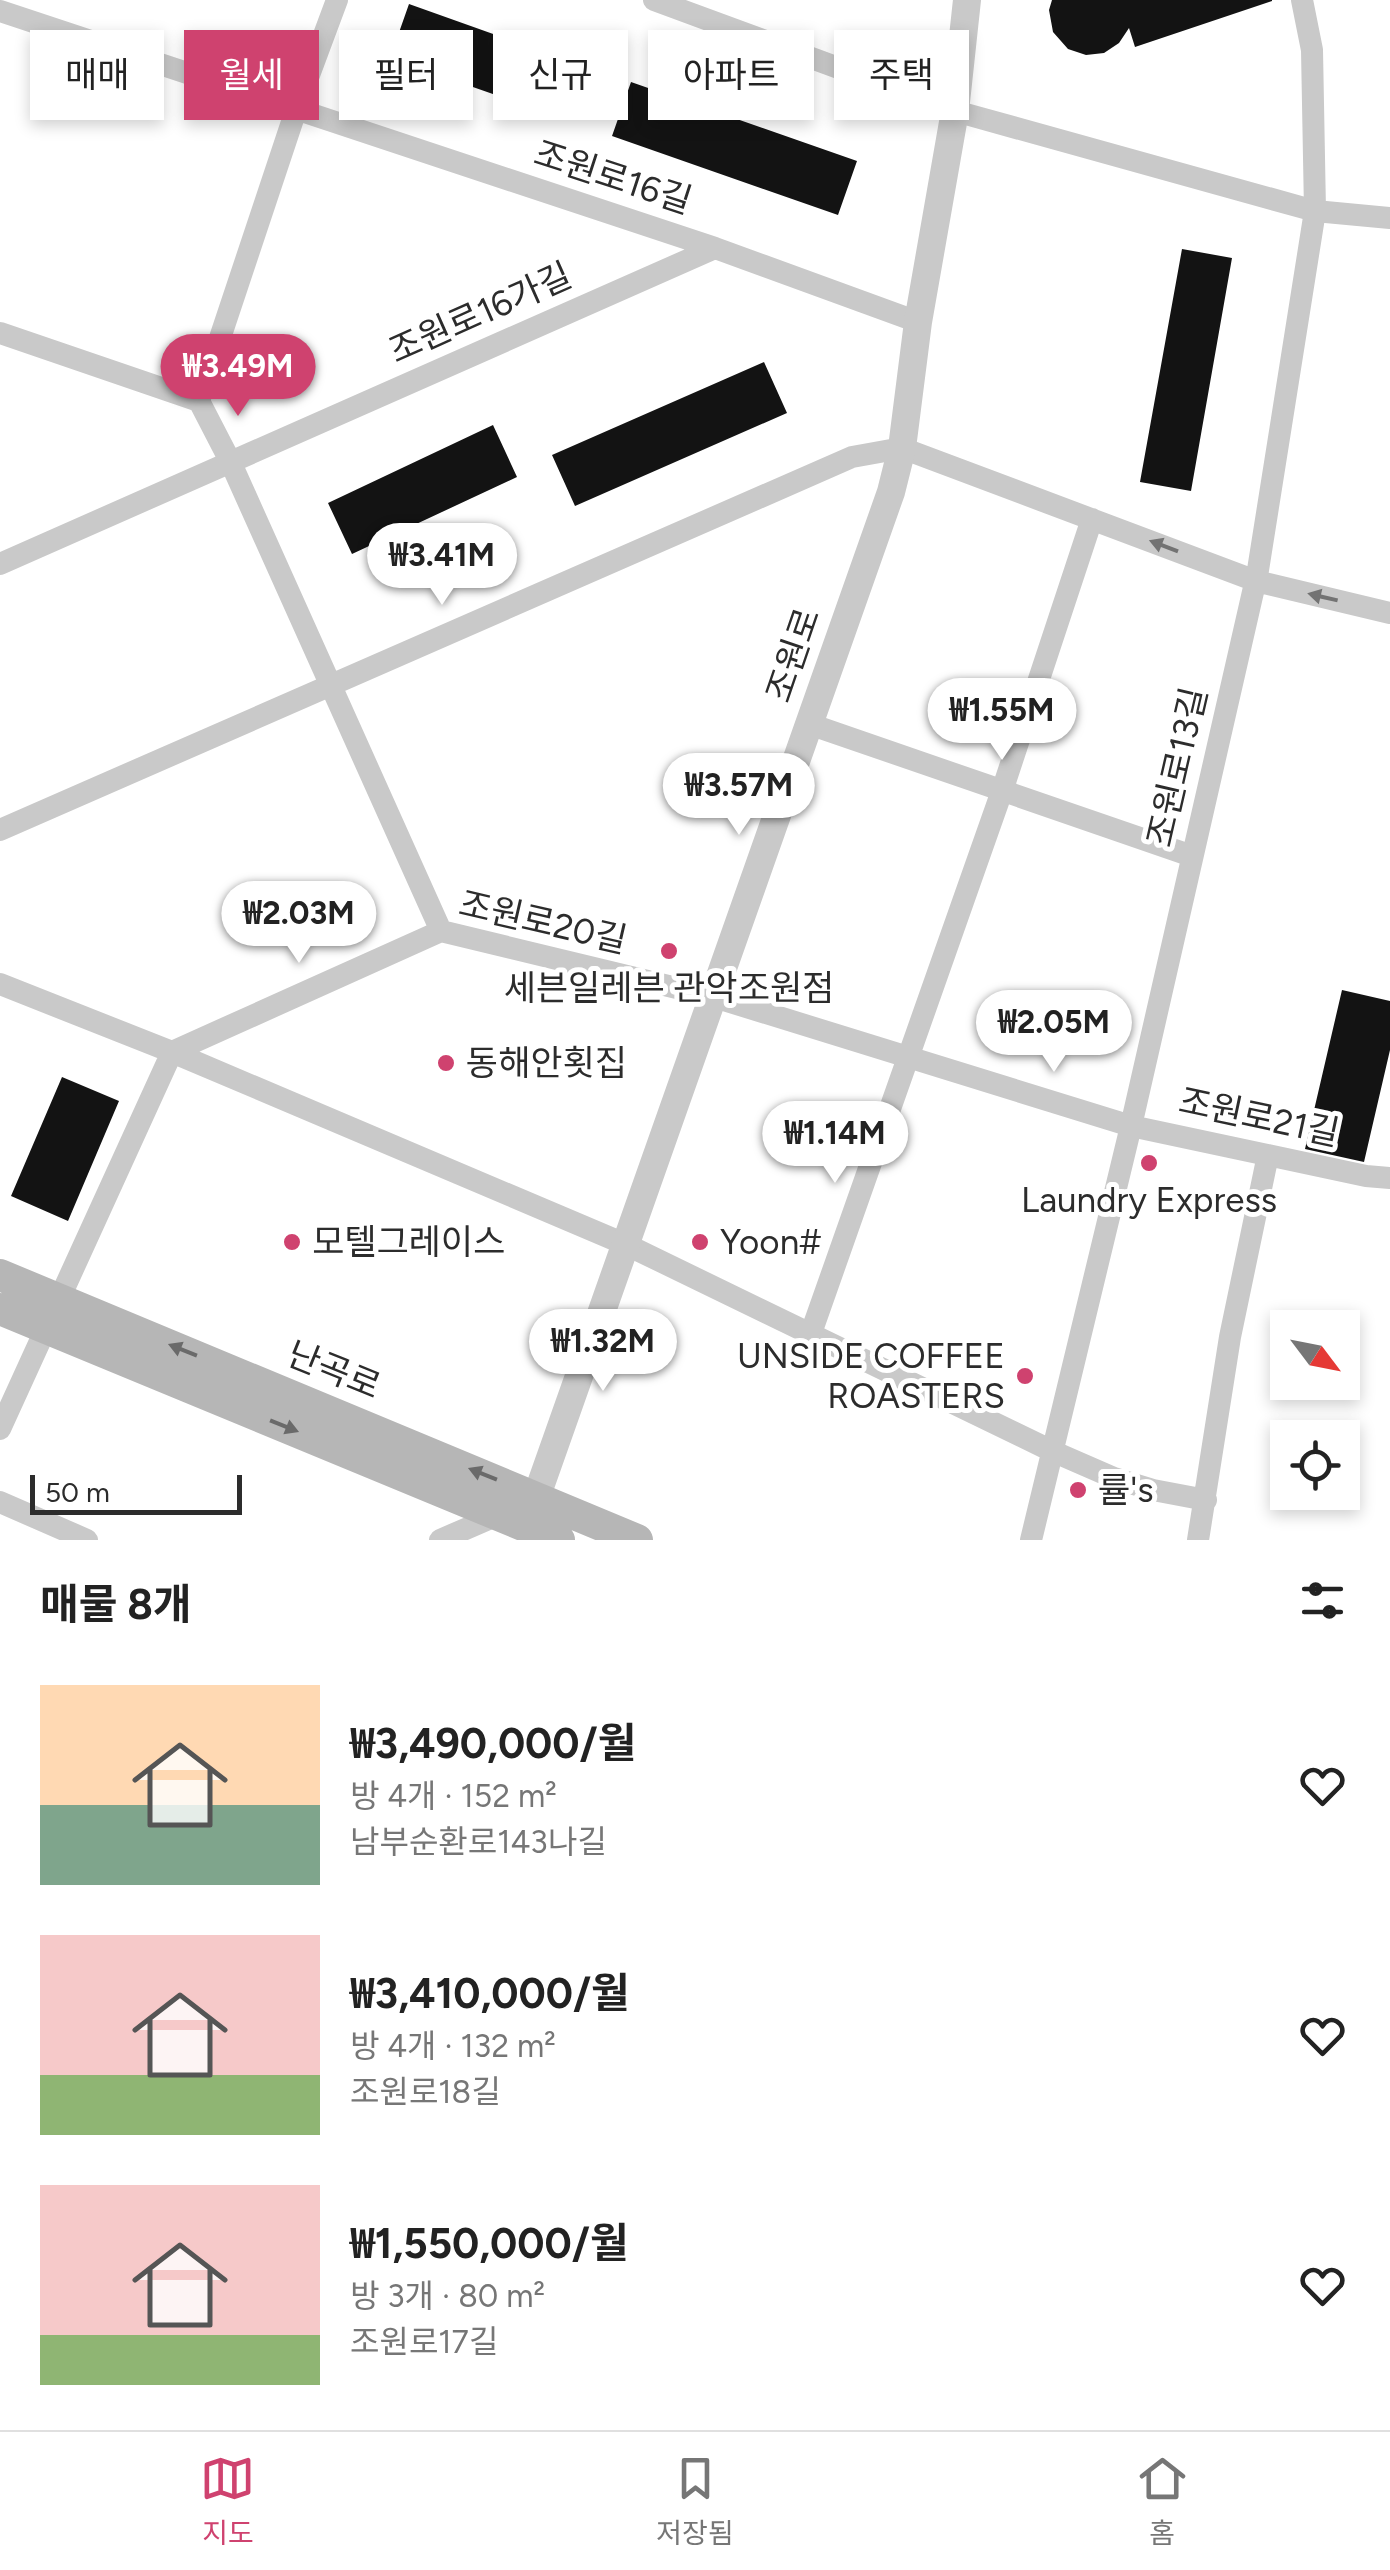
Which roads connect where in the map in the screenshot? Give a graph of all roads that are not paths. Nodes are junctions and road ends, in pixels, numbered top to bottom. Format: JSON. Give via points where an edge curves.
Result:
{"nodes":[{"id":1,"x":337,"y":0,"type":"edge"},
{"id":2,"x":654,"y":0,"type":"edge"},
{"id":3,"x":967,"y":0,"type":"edge"},
{"id":4,"x":1302,"y":0,"type":"edge"},
{"id":5,"x":0,"y":11,"type":"edge"},
{"id":6,"x":964,"y":30,"type":"edge"},
{"id":7,"x":319,"y":48,"type":"edge"},
{"id":8,"x":834,"y":67,"type":"edge"},
{"id":9,"x":184,"y":73,"type":"edge"},
{"id":10,"x":969,"y":116,"type":"edge"},
{"id":11,"x":319,"y":118,"type":"edge"},
{"id":12,"x":293,"y":120,"type":"edge"},
{"id":13,"x":955,"y":120,"type":"edge"},
{"id":14,"x":1315,"y":211,"type":"junction"},
{"id":15,"x":1390,"y":218,"type":"edge"},
{"id":16,"x":715,"y":248,"type":"junction"},
{"id":17,"x":918,"y":322,"type":"junction"},
{"id":18,"x":0,"y":333,"type":"edge"},
{"id":19,"x":198,"y":400,"type":"junction"},
{"id":20,"x":902,"y":448,"type":"junction"},
{"id":21,"x":230,"y":462,"type":"junction"},
{"id":22,"x":1092,"y":519,"type":"junction"},
{"id":23,"x":0,"y":564,"type":"edge"},
{"id":24,"x":1256,"y":581,"type":"junction"},
{"id":25,"x":1390,"y":613,"type":"edge"},
{"id":26,"x":330,"y":686,"type":"junction"},
{"id":27,"x":807,"y":730,"type":"junction"},
{"id":28,"x":1002,"y":790,"type":"junction"},
{"id":29,"x":0,"y":830,"type":"edge"},
{"id":30,"x":1192,"y":856,"type":"junction"},
{"id":31,"x":440,"y":931,"type":"junction"},
{"id":32,"x":0,"y":984,"type":"edge"},
{"id":33,"x":714,"y":997,"type":"junction"},
{"id":34,"x":172,"y":1052,"type":"junction"},
{"id":35,"x":909,"y":1057,"type":"junction"},
{"id":36,"x":1131,"y":1126,"type":"junction"},
{"id":37,"x":1268,"y":1155,"type":"junction"},
{"id":38,"x":1390,"y":1178,"type":"edge"},
{"id":39,"x":627,"y":1244,"type":"junction"},
{"id":40,"x":0,"y":1274,"type":"edge"},
{"id":41,"x":0,"y":1309,"type":"edge"},
{"id":42,"x":52,"y":1314,"type":"junction"},
{"id":43,"x":812,"y":1333,"type":"junction"},
{"id":44,"x":0,"y":1429,"type":"edge"},
{"id":45,"x":1052,"y":1451,"type":"junction"},
{"id":46,"x":1206,"y":1500,"type":"junction"},
{"id":47,"x":0,"y":1502,"type":"edge"},
{"id":48,"x":521,"y":1519,"type":"edge"},
{"id":49,"x":86,"y":1540,"type":"edge"},
{"id":50,"x":440,"y":1540,"type":"edge"},
{"id":51,"x":559,"y":1540,"type":"edge"},
{"id":52,"x":637,"y":1540,"type":"edge"},
{"id":53,"x":1032,"y":1540,"type":"edge"},
{"id":54,"x":1198,"y":1540,"type":"edge"}],
"edges":[{"from":1,"to":7,"type":"street"},
{"from":2,"to":8,"type":"street"},
{"from":3,"to":6,"type":"street","name":"조원로"},
{"from":4,"to":14,"type":"street","name":"조원로13길","via":[[1312,50]]},
{"from":5,"to":9,"type":"street","name":"조원로16길"},
{"from":10,"to":14,"type":"street"},
{"from":11,"to":16,"type":"street","name":"조원로16길"},
{"from":12,"to":19,"type":"street"},
{"from":13,"to":17,"type":"street","name":"조원로"},
{"from":14,"to":15,"type":"street"},
{"from":14,"to":24,"type":"street","name":"조원로13길"},
{"from":16,"to":17,"type":"street","name":"조원로16길"},
{"from":16,"to":21,"type":"street","name":"조원로16가길"},
{"from":17,"to":20,"type":"street","name":"조원로"},
{"from":18,"to":19,"type":"street"},
{"from":19,"to":21,"type":"street"},
{"from":20,"to":22,"type":"street"},
{"from":20,"to":26,"type":"street","via":[[852,457]]},
{"from":20,"to":27,"type":"street","name":"조원로"},
{"from":21,"to":23,"type":"street","name":"조원로16가길"},
{"from":21,"to":26,"type":"street"},
{"from":24,"to":22,"type":"street","one_way":true},
{"from":22,"to":28,"type":"street"},
{"from":25,"to":24,"type":"street","one_way":true},
{"from":24,"to":30,"type":"street","name":"조원로13길"},
{"from":26,"to":29,"type":"street"},
{"from":26,"to":31,"type":"street"},
{"from":27,"to":28,"type":"street","via":[[818,727]]},
{"from":27,"to":33,"type":"street","name":"조원로"},
{"from":28,"to":30,"type":"street"},
{"from":28,"to":35,"type":"street"},
{"from":30,"to":36,"type":"street","name":"조원로13길"},
{"from":31,"to":33,"type":"street","name":"조원로20길"},
{"from":31,"to":34,"type":"street","name":"조원로20길"},
{"from":32,"to":34,"type":"street"},
{"from":33,"to":35,"type":"street","name":"조원로21길"},
{"from":33,"to":39,"type":"street","name":"조원로"},
{"from":34,"to":39,"type":"street"},
{"from":34,"to":42,"type":"street"},
{"from":35,"to":36,"type":"street","name":"조원로21길"},
{"from":35,"to":43,"type":"street"},
{"from":36,"to":37,"type":"street","name":"조원로21길"},
{"from":36,"to":45,"type":"street","name":"조원로13길"},
{"from":37,"to":38,"type":"street","name":"조원로21길"},
{"from":37,"to":46,"type":"street","via":[[1230,1337]]},
{"from":39,"to":43,"type":"street"},
{"from":39,"to":48,"type":"street","name":"조원로"},
{"from":40,"to":42,"type":"main road","name":"난곡로"},
{"from":41,"to":42,"type":"main road","name":"난곡로"},
{"from":42,"to":44,"type":"street"},
{"from":42,"to":48,"type":"main road","name":"난곡로"},
{"from":43,"to":45,"type":"street"},
{"from":45,"to":46,"type":"street","via":[[1114,1478]]},
{"from":45,"to":53,"type":"street","name":"조원로13길"},
{"from":46,"to":54,"type":"street"},
{"from":47,"to":49,"type":"street"},
{"from":48,"to":50,"type":"street"},
{"from":48,"to":51,"type":"main road","name":"난곡로"},
{"from":48,"to":52,"type":"main road","name":"난곡로"}]}
